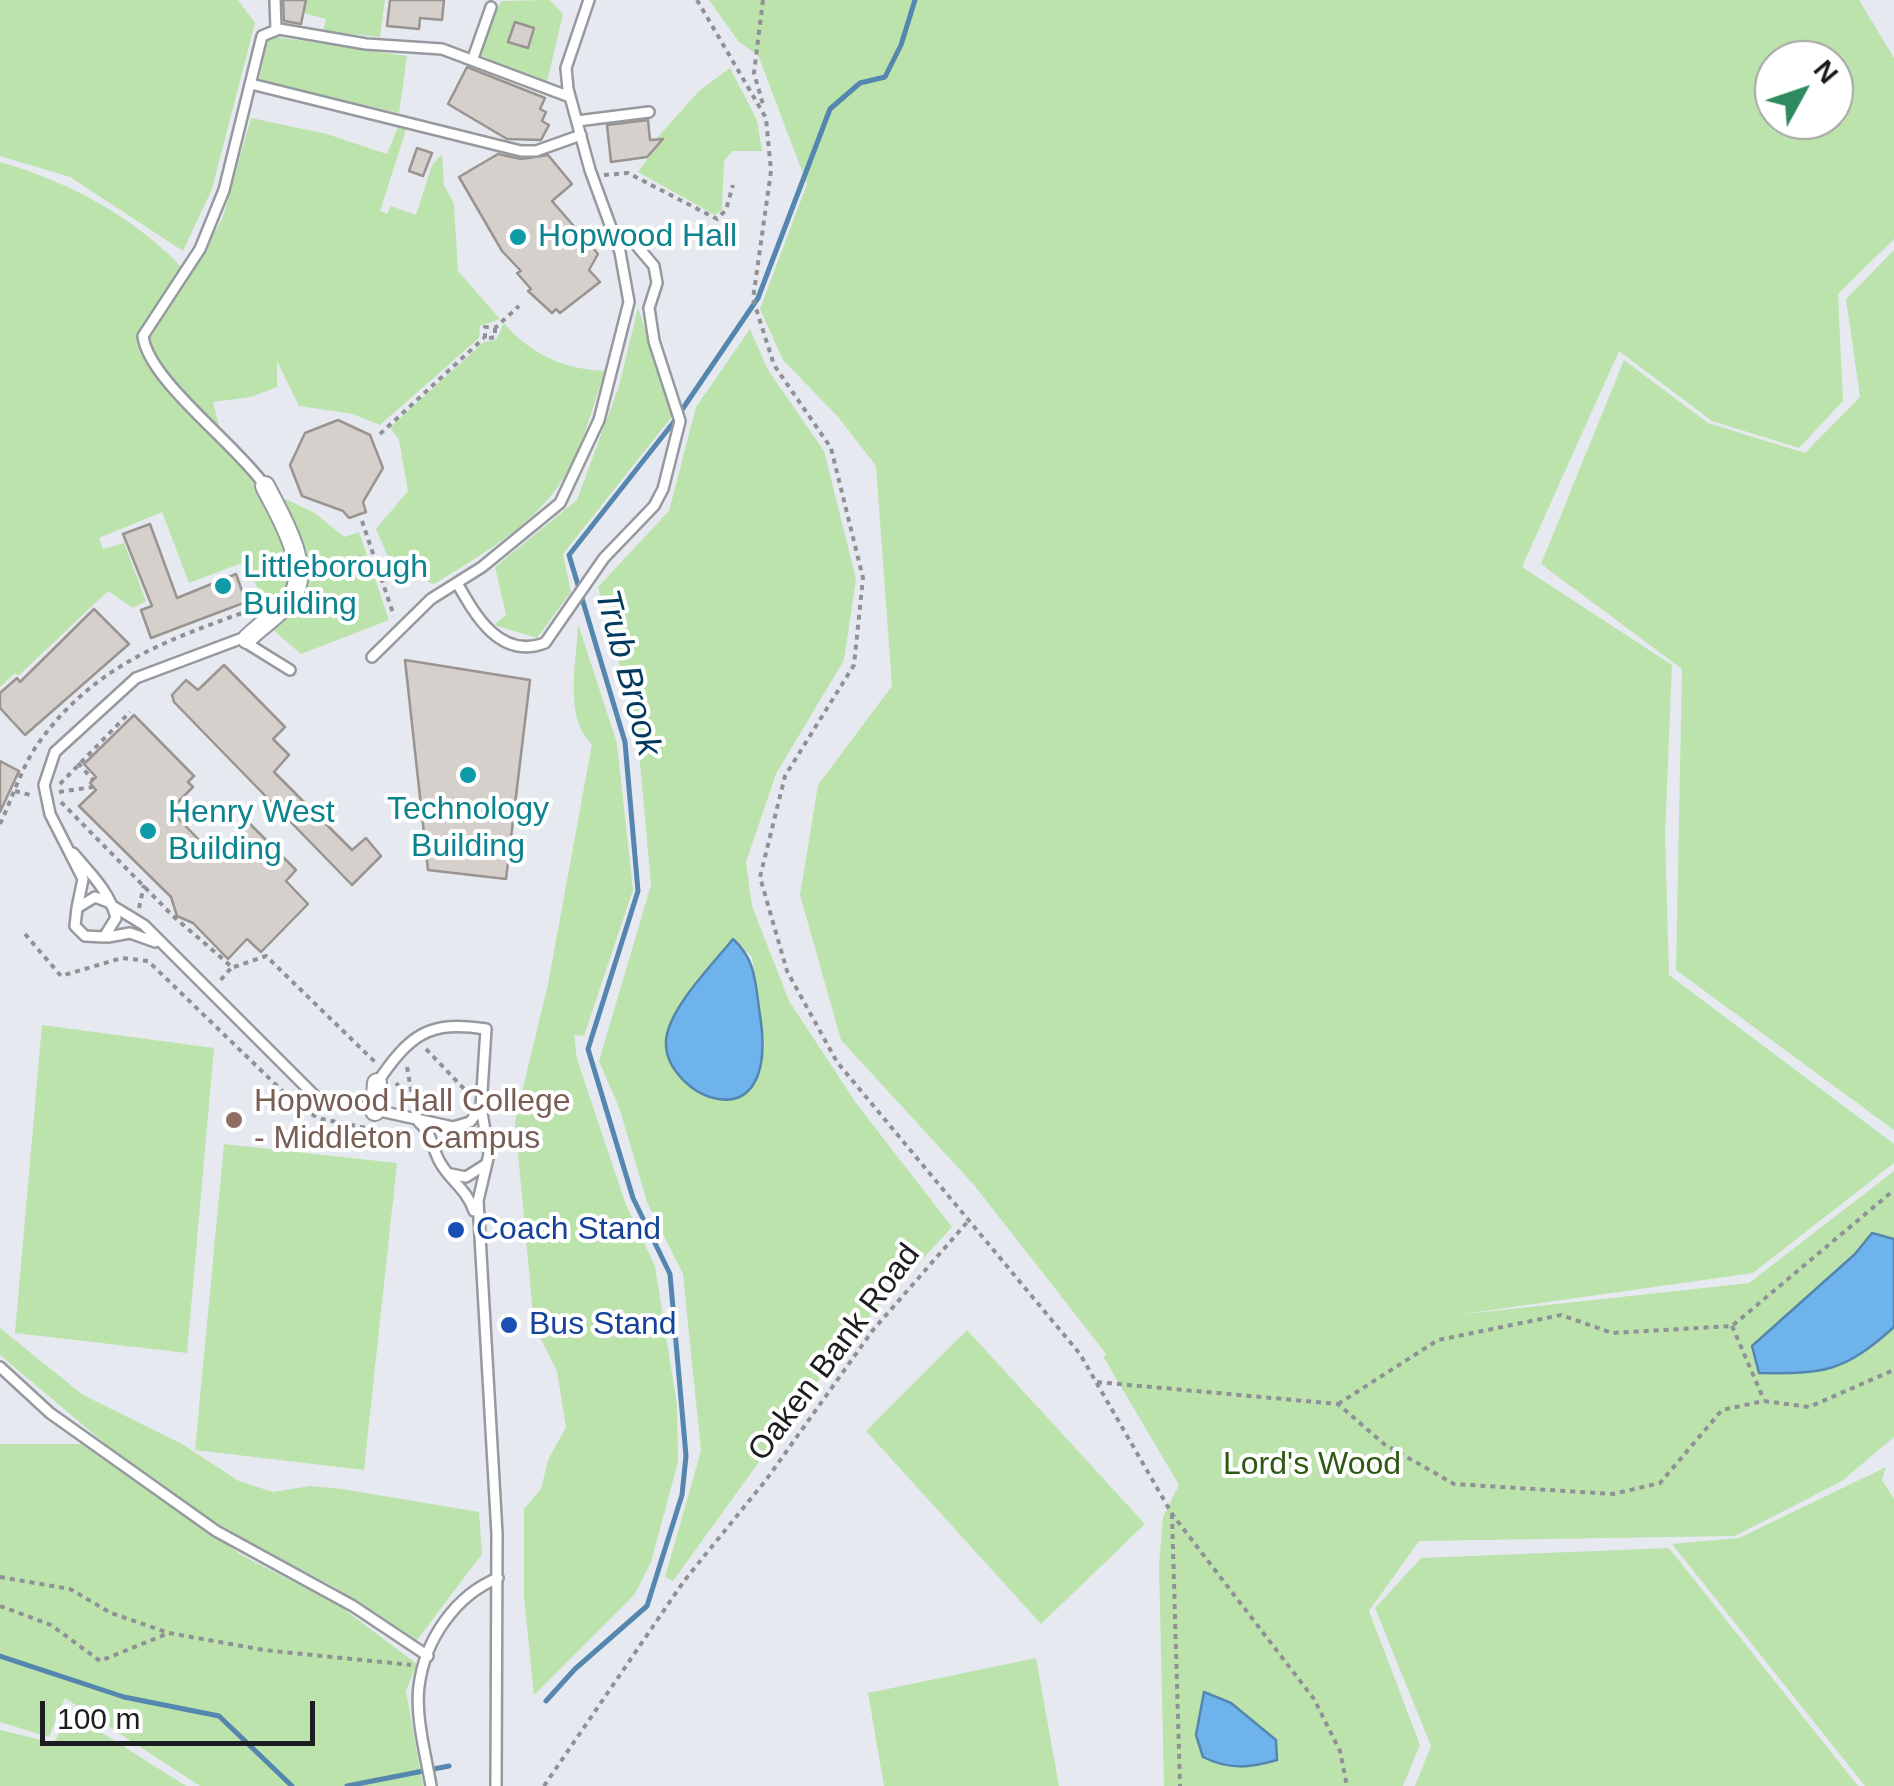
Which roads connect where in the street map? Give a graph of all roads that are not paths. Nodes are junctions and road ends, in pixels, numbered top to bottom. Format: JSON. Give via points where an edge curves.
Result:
{"nodes":[{"id":1,"x":275,"y":0,"type":"edge"},
{"id":2,"x":589,"y":0,"type":"edge"},
{"id":3,"x":491,"y":7,"type":"dead end"},
{"id":4,"x":276,"y":29,"type":"junction"},
{"id":5,"x":473,"y":58,"type":"junction"},
{"id":6,"x":252,"y":84,"type":"junction"},
{"id":7,"x":570,"y":97,"type":"junction"},
{"id":8,"x":649,"y":112,"type":"dead end"},
{"id":9,"x":577,"y":121,"type":"junction"},
{"id":10,"x":581,"y":135,"type":"junction"},
{"id":11,"x":616,"y":240,"type":"junction"},
{"id":12,"x":265,"y":486,"type":"joint"},
{"id":13,"x":457,"y":583,"type":"junction"},
{"id":14,"x":247,"y":639,"type":"junction"},
{"id":15,"x":372,"y":658,"type":"dead end"},
{"id":16,"x":290,"y":670,"type":"dead end"},
{"id":17,"x":63,"y":842,"type":"junction"},
{"id":18,"x":110,"y":903,"type":"junction"},
{"id":19,"x":77,"y":908,"type":"junction"},
{"id":20,"x":104,"y":937,"type":"junction"},
{"id":21,"x":161,"y":946,"type":"junction"},
{"id":22,"x":381,"y":1077,"type":"joint"},
{"id":23,"x":481,"y":1107,"type":"junction"},
{"id":24,"x":378,"y":1118,"type":"junction"},
{"id":25,"x":416,"y":1119,"type":"junction"},
{"id":26,"x":465,"y":1124,"type":"junction"},
{"id":27,"x":452,"y":1126,"type":"junction"},
{"id":28,"x":485,"y":1136,"type":"junction"},
{"id":29,"x":437,"y":1150,"type":"junction"},
{"id":30,"x":487,"y":1162,"type":"junction"},
{"id":31,"x":450,"y":1174,"type":"junction"},
{"id":32,"x":479,"y":1235,"type":"junction"},
{"id":33,"x":0,"y":1367,"type":"edge"},
{"id":34,"x":498,"y":1578,"type":"junction"},
{"id":35,"x":427,"y":1660,"type":"junction"},
{"id":36,"x":431,"y":1786,"type":"edge"},
{"id":37,"x":496,"y":1786,"type":"edge"}],
"edges":[{"from":1,"to":4,"type":"lane"},
{"from":2,"to":7,"type":"lane","via":[[566,68]]},
{"from":3,"to":5,"type":"lane"},
{"from":4,"to":5,"type":"lane","via":[[428,46]]},
{"from":4,"to":6,"type":"lane","via":[[262,36]]},
{"from":5,"to":7,"type":"lane"},
{"from":6,"to":10,"type":"lane","via":[[521,151]]},
{"from":6,"to":12,"type":"lane","via":[[224,190],[200,248],[142,336],[160,373],[245,457]]},
{"from":7,"to":9,"type":"lane"},
{"from":8,"to":9,"type":"lane"},
{"from":9,"to":10,"type":"lane"},
{"from":10,"to":11,"type":"lane"},
{"from":11,"to":13,"type":"lane","via":[[628,286],[626,324],[572,483],[542,521]]},
{"from":11,"to":13,"type":"lane","via":[[632,240],[654,266],[649,308],[680,421],[664,489],[571,600],[549,639],[528,646],[496,637],[482,628]]},
{"from":12,"to":14,"type":"street","via":[[289,536],[297,584],[289,602]]},
{"from":13,"to":15,"type":"lane"},
{"from":14,"to":16,"type":"lane"},
{"from":14,"to":17,"type":"lane","via":[[149,670],[51,759],[44,785]]},
{"from":17,"to":18,"type":"lane","via":[[94,874]]},
{"from":17,"to":19,"type":"lane","via":[[84,886]]},
{"from":18,"to":19,"type":"lane","via":[[94,897]]},
{"from":18,"to":20,"type":"lane","via":[[114,925]]},
{"from":18,"to":21,"type":"lane","via":[[144,925]]},
{"from":19,"to":20,"type":"lane","via":[[79,932]]},
{"from":20,"to":21,"type":"lane","via":[[136,934]]},
{"from":21,"to":24,"type":"lane","via":[[308,1092]]},
{"from":22,"to":23,"type":"lane","via":[[430,1028],[486,1028]]},
{"from":22,"to":24,"type":"street"},
{"from":23,"to":26,"type":"lane"},
{"from":23,"to":28,"type":"lane"},
{"from":24,"to":25,"type":"lane"},
{"from":25,"to":27,"type":"lane"},
{"from":25,"to":29,"type":"lane"},
{"from":26,"to":27,"type":"lane"},
{"from":26,"to":28,"type":"lane"},
{"from":27,"to":29,"type":"lane"},
{"from":28,"to":30,"type":"lane"},
{"from":29,"to":31,"type":"lane"},
{"from":30,"to":31,"type":"lane","via":[[474,1175]]},
{"from":30,"to":32,"type":"lane"},
{"from":31,"to":32,"type":"lane","via":[[468,1195]]},
{"from":32,"to":34,"type":"lane"},
{"from":33,"to":35,"type":"lane","via":[[50,1412],[216,1531],[352,1606]]},
{"from":34,"to":35,"type":"lane","via":[[473,1588],[442,1624]]},
{"from":34,"to":37,"type":"lane"},
{"from":35,"to":36,"type":"lane","via":[[418,1687]]}]}
